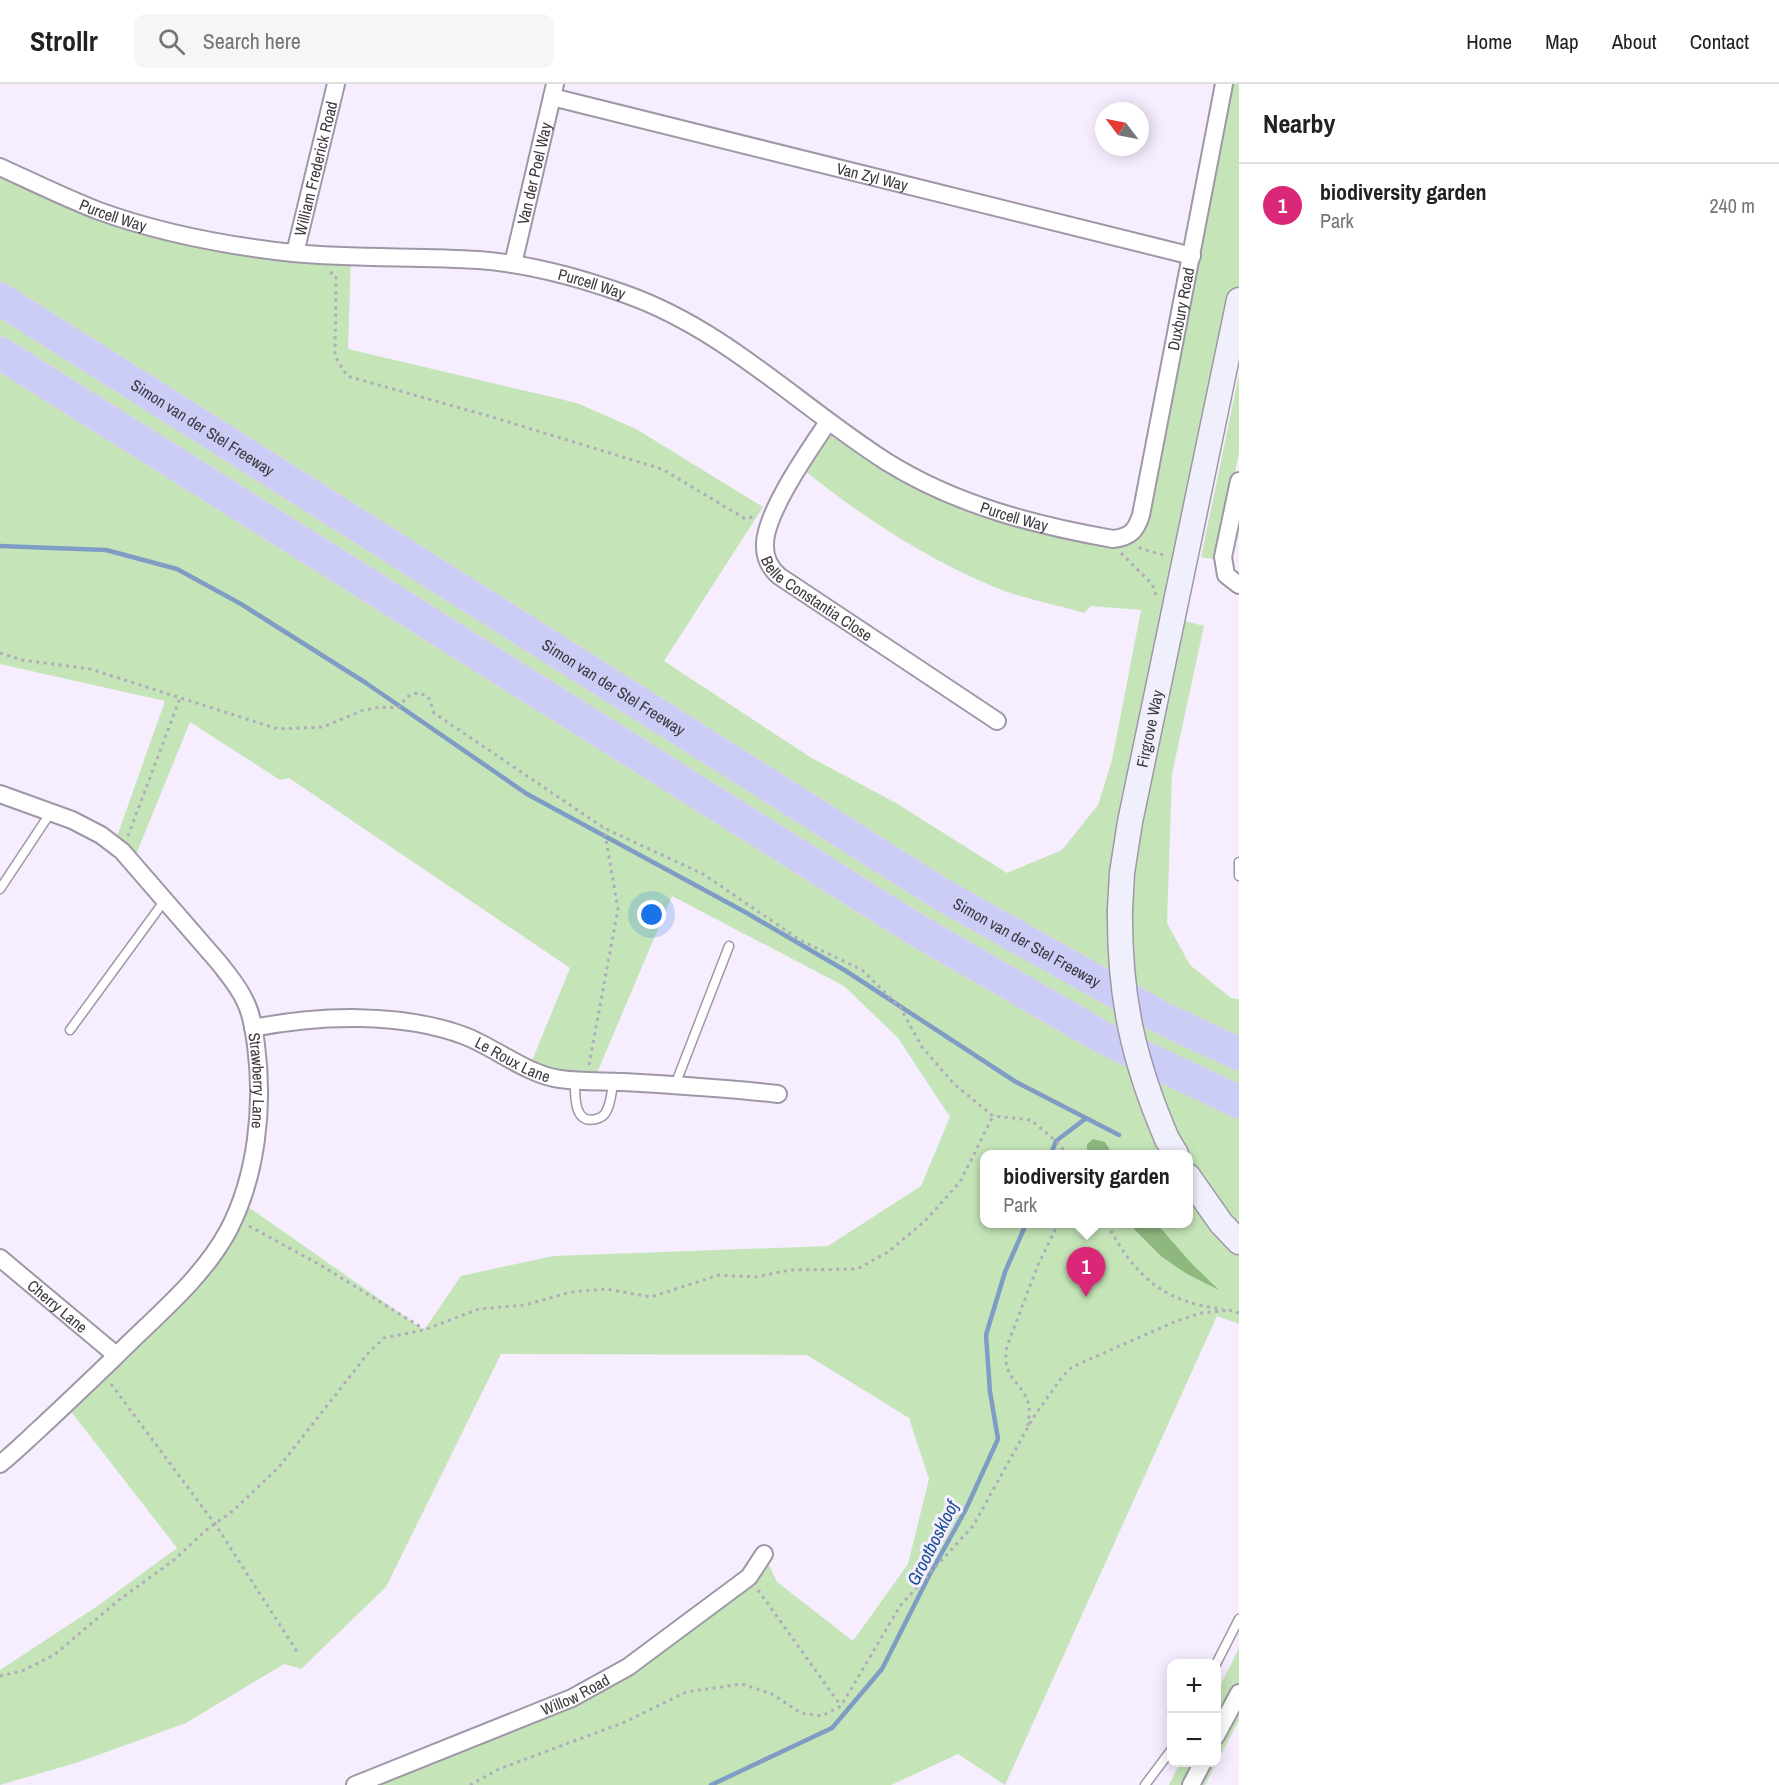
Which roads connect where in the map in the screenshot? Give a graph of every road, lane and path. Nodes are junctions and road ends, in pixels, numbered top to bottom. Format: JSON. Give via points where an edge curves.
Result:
{"nodes":[{"id":1,"x":336,"y":84,"type":"edge"},
{"id":2,"x":1224,"y":84,"type":"edge"},
{"id":3,"x":554,"y":91,"type":"edge"},
{"id":4,"x":0,"y":167,"type":"edge"},
{"id":5,"x":295,"y":253,"type":"junction"},
{"id":6,"x":1192,"y":256,"type":"junction"},
{"id":7,"x":513,"y":264,"type":"junction"},
{"id":8,"x":326,"y":270,"type":"dead end"},
{"id":9,"x":0,"y":292,"type":"edge"},
{"id":10,"x":0,"y":299,"type":"edge"},
{"id":11,"x":1239,"y":300,"type":"edge"},
{"id":12,"x":30,"y":318,"type":"junction"},
{"id":13,"x":0,"y":353,"type":"edge"},
{"id":14,"x":828,"y":422,"type":"junction"},
{"id":15,"x":1239,"y":481,"type":"edge"},
{"id":16,"x":772,"y":519,"type":"junction"},
{"id":17,"x":1132,"y":533,"type":"junction"},
{"id":18,"x":1113,"y":539,"type":"junction"},
{"id":19,"x":1171,"y":556,"type":"dead end"},
{"id":20,"x":1239,"y":585,"type":"edge"},
{"id":21,"x":1161,"y":605,"type":"dead end"},
{"id":22,"x":0,"y":653,"type":"edge"},
{"id":23,"x":180,"y":698,"type":"junction"},
{"id":24,"x":997,"y":721,"type":"dead end"},
{"id":25,"x":0,"y":794,"type":"edge"},
{"id":26,"x":51,"y":812,"type":"junction"},
{"id":27,"x":604,"y":828,"type":"junction"},
{"id":28,"x":122,"y":851,"type":"junction"},
{"id":29,"x":1239,"y":862,"type":"edge"},
{"id":30,"x":1239,"y":876,"type":"edge"},
{"id":31,"x":0,"y":889,"type":"edge"},
{"id":32,"x":165,"y":900,"type":"junction"},
{"id":33,"x":729,"y":946,"type":"dead end"},
{"id":34,"x":253,"y":1028,"type":"junction"},
{"id":35,"x":70,"y":1030,"type":"dead end"},
{"id":36,"x":1239,"y":1054,"type":"edge"},
{"id":37,"x":580,"y":1080,"type":"junction"},
{"id":38,"x":613,"y":1082,"type":"junction"},
{"id":39,"x":675,"y":1085,"type":"junction"},
{"id":40,"x":778,"y":1094,"type":"dead end"},
{"id":41,"x":1239,"y":1102,"type":"edge"},
{"id":42,"x":993,"y":1116,"type":"junction"},
{"id":43,"x":1172,"y":1147,"type":"edge"},
{"id":44,"x":1063,"y":1150,"type":"edge"},
{"id":45,"x":1193,"y":1183,"type":"edge"},
{"id":46,"x":1056,"y":1228,"type":"edge"},
{"id":47,"x":1109,"y":1228,"type":"edge"},
{"id":48,"x":228,"y":1231,"type":"junction"},
{"id":49,"x":1239,"y":1242,"type":"edge"},
{"id":50,"x":0,"y":1258,"type":"edge"},
{"id":51,"x":1229,"y":1310,"type":"junction"},
{"id":52,"x":1239,"y":1313,"type":"edge"},
{"id":53,"x":424,"y":1330,"type":"junction"},
{"id":54,"x":116,"y":1355,"type":"junction"},
{"id":55,"x":1027,"y":1428,"type":"junction"},
{"id":56,"x":0,"y":1464,"type":"edge"},
{"id":57,"x":215,"y":1524,"type":"junction"},
{"id":58,"x":764,"y":1554,"type":"dead end"},
{"id":59,"x":749,"y":1577,"type":"junction"},
{"id":60,"x":1239,"y":1619,"type":"edge"},
{"id":61,"x":298,"y":1653,"type":"dead end"},
{"id":62,"x":1219,"y":1659,"type":"edge"},
{"id":63,"x":0,"y":1676,"type":"edge"},
{"id":64,"x":1239,"y":1693,"type":"edge"},
{"id":65,"x":841,"y":1706,"type":"junction"},
{"id":66,"x":1221,"y":1727,"type":"edge"},
{"id":67,"x":1167,"y":1756,"type":"edge"},
{"id":68,"x":1200,"y":1767,"type":"edge"},
{"id":69,"x":355,"y":1785,"type":"edge"},
{"id":70,"x":470,"y":1785,"type":"edge"},
{"id":71,"x":1145,"y":1785,"type":"edge"},
{"id":72,"x":1191,"y":1785,"type":"edge"}],
"edges":[{"from":1,"to":5,"type":"street","name":"William Frederick Road"},
{"from":2,"to":6,"type":"street","name":"Duxbury Road"},
{"from":3,"to":6,"type":"street","name":"Van Zyl Way"},
{"from":3,"to":7,"type":"street","name":"Van der Poel Way"},
{"from":4,"to":5,"type":"street","name":"Purcell Way","via":[[101,211],[142,223],[200,238]]},
{"from":5,"to":7,"type":"street","name":"Purcell Way"},
{"from":6,"to":17,"type":"street","name":"Duxbury Road","via":[[1141,515]]},
{"from":7,"to":14,"type":"street","name":"Purcell Way","via":[[562,274],[627,295],[689,322],[752,362]]},
{"from":8,"to":16,"type":"path","via":[[336,276],[335,356],[347,376],[662,469],[744,518]]},
{"from":9,"to":12,"type":"highway"},
{"from":10,"to":12,"type":"highway","name":"Simon van der Stel Freeway"},
{"from":11,"to":43,"type":"street","name":"Firgrove Way","bridge":true,"via":[[1122,873],[1119,950],[1130,1032],[1150,1099]]},
{"from":12,"to":36,"type":"highway","name":"Simon van der Stel Freeway","via":[[941,894],[1162,1018]]},
{"from":13,"to":41,"type":"highway","via":[[915,929],[1104,1038]]},
{"from":14,"to":16,"type":"street","name":"Belle Constantia Close","via":[[799,466]]},
{"from":14,"to":18,"type":"street","name":"Purcell Way","via":[[951,496],[995,513]]},
{"from":15,"to":20,"type":"street","via":[[1224,557],[1226,575]]},
{"from":16,"to":24,"type":"street","name":"Belle Constantia Close","via":[[765,549],[771,568],[779,576]]},
{"from":17,"to":18,"type":"street","name":"Purcell Way"},
{"from":17,"to":19,"type":"path","via":[[1142,549]]},
{"from":18,"to":21,"type":"path","via":[[1152,584]]},
{"from":22,"to":23,"type":"path","via":[[22,660],[90,669]]},
{"from":23,"to":27,"type":"path","via":[[278,729],[323,727],[362,711],[398,708],[408,695],[417,692],[428,696],[434,713]]},
{"from":23,"to":28,"type":"path"},
{"from":25,"to":26,"type":"street","name":"Strawberry Lane"},
{"from":26,"to":28,"type":"street","name":"Strawberry Lane","via":[[101,835]]},
{"from":26,"to":31,"type":"lane"},
{"from":27,"to":37,"type":"path","via":[[618,909]]},
{"from":27,"to":42,"type":"path","via":[[703,874],[800,940],[862,970],[900,1007],[922,1047],[948,1076]]},
{"from":28,"to":32,"type":"street","name":"Strawberry Lane"},
{"from":29,"to":30,"type":"lane"},
{"from":32,"to":34,"type":"street","name":"Strawberry Lane","via":[[234,982],[246,1003]]},
{"from":32,"to":35,"type":"lane"},
{"from":33,"to":39,"type":"lane"},
{"from":34,"to":37,"type":"street","name":"Le Roux Lane","via":[[322,1018],[427,1025],[465,1036],[558,1079]]},
{"from":34,"to":48,"type":"street","name":"Strawberry Lane","via":[[259,1074],[256,1138],[248,1177]]},
{"from":37,"to":38,"type":"street","name":"Le Roux Lane"},
{"from":37,"to":38,"type":"lane","via":[[578,1112],[589,1120],[605,1114]]},
{"from":38,"to":39,"type":"street","name":"Le Roux Lane"},
{"from":39,"to":40,"type":"street","name":"Le Roux Lane"},
{"from":42,"to":44,"type":"path","via":[[1031,1120]]},
{"from":42,"to":53,"type":"path","via":[[960,1182],[925,1221],[888,1252],[857,1269],[790,1270],[755,1277],[719,1275],[651,1297],[606,1289],[571,1292],[525,1305],[478,1309]]},
{"from":45,"to":49,"type":"street"},
{"from":46,"to":55,"type":"path","via":[[1038,1265],[1005,1358],[1011,1378],[1029,1406]]},
{"from":47,"to":51,"type":"path","via":[[1120,1249],[1155,1287],[1200,1306]]},
{"from":48,"to":53,"type":"path","via":[[244,1224],[322,1266]]},
{"from":48,"to":54,"type":"street","name":"Strawberry Lane","via":[[187,1286]]},
{"from":50,"to":54,"type":"street","name":"Cherry Lane"},
{"from":51,"to":52,"type":"path"},
{"from":51,"to":55,"type":"path","via":[[1201,1313],[1174,1322],[1072,1366]]},
{"from":53,"to":57,"type":"path","via":[[384,1338],[279,1467]]},
{"from":54,"to":56,"type":"street","name":"Strawberry Lane"},
{"from":54,"to":57,"type":"path","via":[[106,1378]]},
{"from":55,"to":65,"type":"path","via":[[974,1526],[900,1606]]},
{"from":57,"to":61,"type":"path"},
{"from":57,"to":63,"type":"path","via":[[54,1655],[22,1671]]},
{"from":58,"to":59,"type":"street","name":"Willow Road"},
{"from":59,"to":65,"type":"path"},
{"from":59,"to":69,"type":"street","name":"Willow Road","via":[[628,1667],[572,1698]]},
{"from":60,"to":62,"type":"lane"},
{"from":64,"to":66,"type":"street"},
{"from":65,"to":70,"type":"path","via":[[822,1716],[801,1713],[772,1694],[741,1684],[686,1692],[625,1722],[499,1768]]},
{"from":67,"to":71,"type":"lane"},
{"from":68,"to":72,"type":"street"}]}
